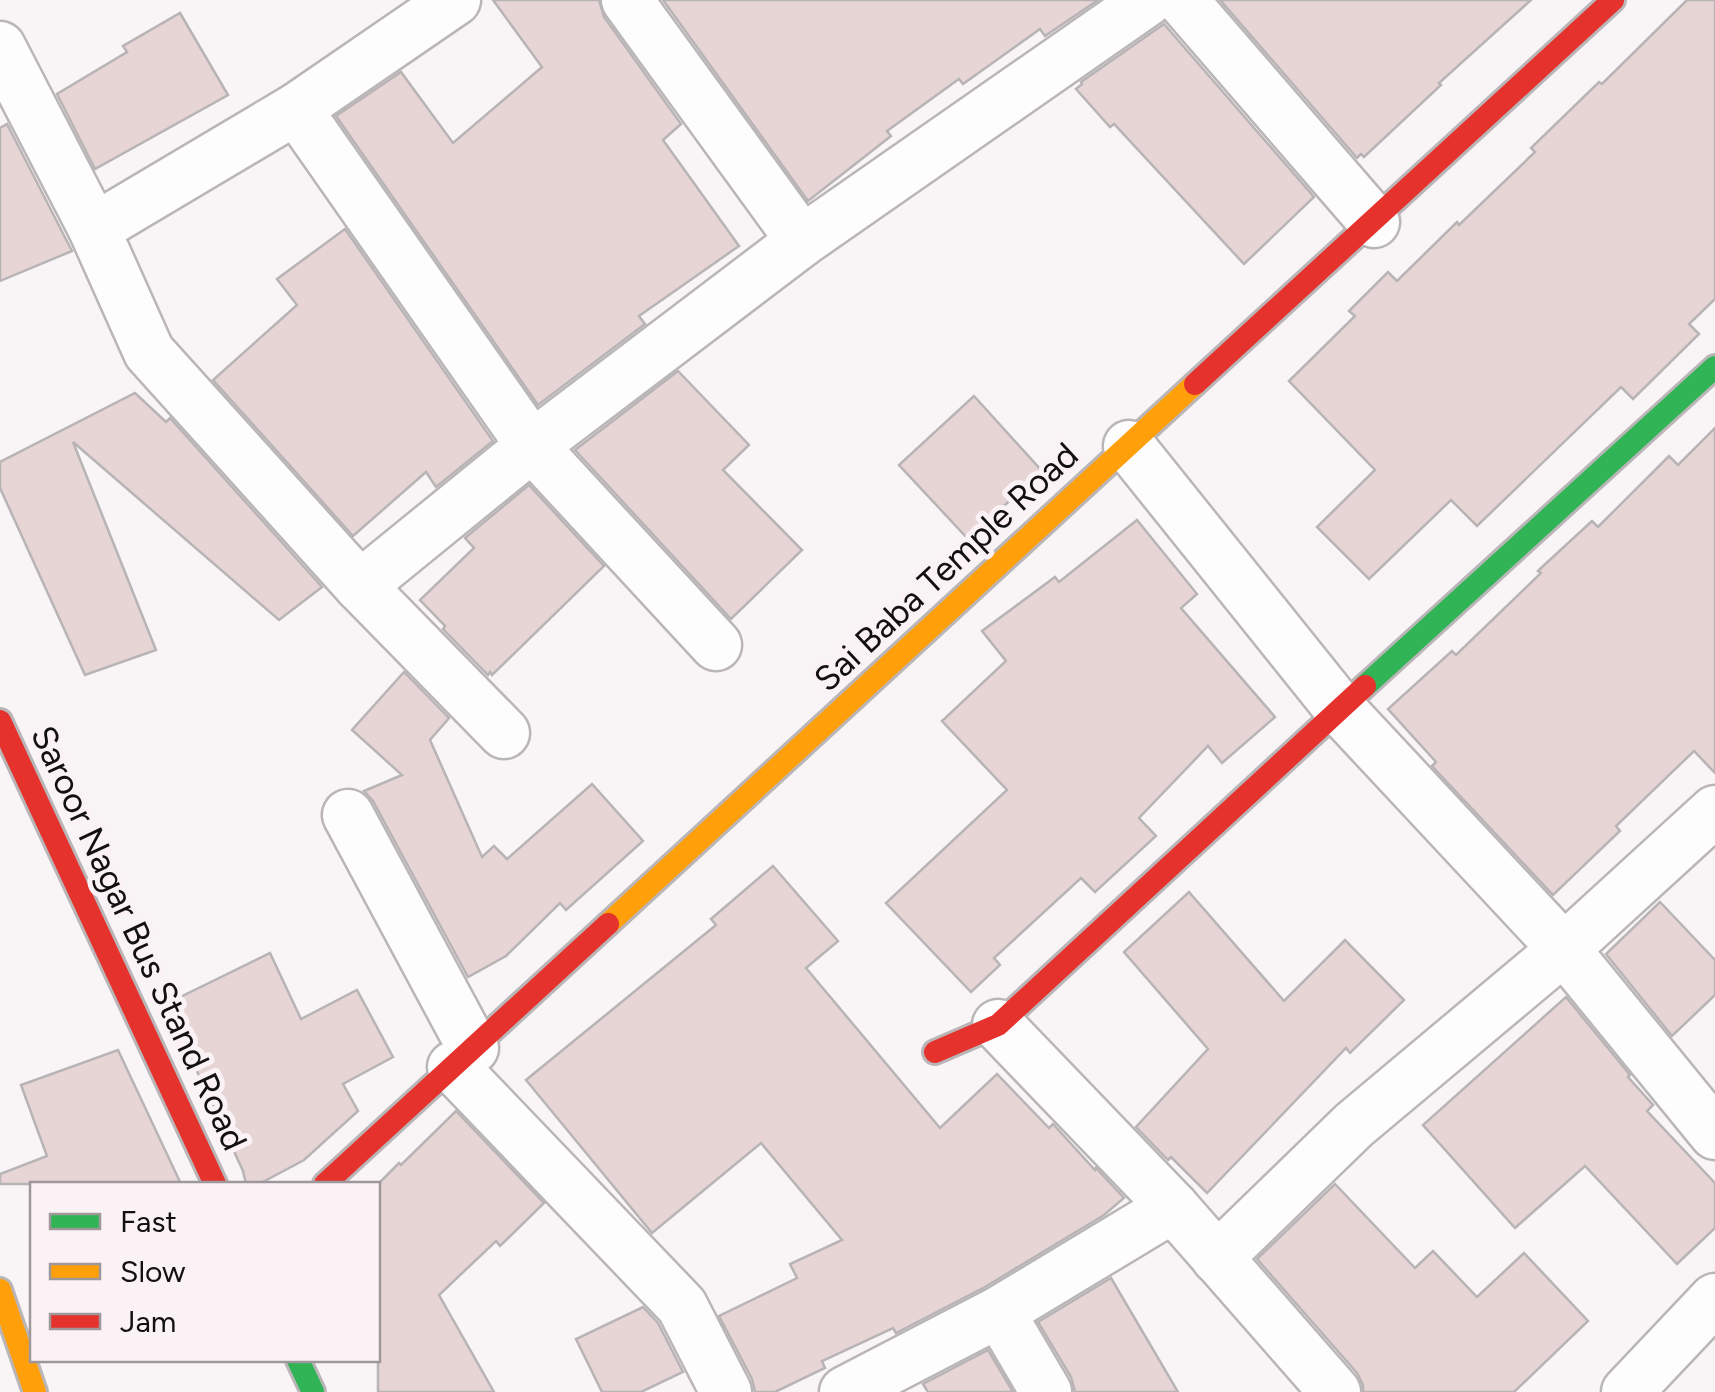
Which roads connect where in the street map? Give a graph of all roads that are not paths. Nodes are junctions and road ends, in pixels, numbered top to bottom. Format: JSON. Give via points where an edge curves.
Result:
{"nodes":[{"id":1,"x":455,"y":0,"type":"edge"},
{"id":2,"x":627,"y":0,"type":"edge"},
{"id":3,"x":1148,"y":0,"type":"edge"},
{"id":4,"x":1182,"y":0,"type":"edge"},
{"id":5,"x":1613,"y":0,"type":"edge"},
{"id":6,"x":0,"y":47,"type":"edge"},
{"id":7,"x":296,"y":109,"type":"junction"},
{"id":8,"x":1374,"y":222,"type":"junction"},
{"id":9,"x":94,"y":229,"type":"junction"},
{"id":10,"x":802,"y":241,"type":"junction"},
{"id":11,"x":1715,"y":367,"type":"edge"},
{"id":12,"x":532,"y":446,"type":"junction"},
{"id":13,"x":1129,"y":446,"type":"junction"},
{"id":14,"x":360,"y":586,"type":"junction"},
{"id":15,"x":716,"y":645,"type":"dead end"},
{"id":16,"x":1340,"y":709,"type":"junction"},
{"id":17,"x":0,"y":720,"type":"edge"},
{"id":18,"x":504,"y":733,"type":"dead end"},
{"id":19,"x":1715,"y":811,"type":"edge"},
{"id":20,"x":348,"y":814,"type":"dead end"},
{"id":21,"x":1564,"y":949,"type":"junction"},
{"id":22,"x":998,"y":1025,"type":"junction"},
{"id":23,"x":936,"y":1052,"type":"dead end"},
{"id":24,"x":463,"y":1058,"type":"junction"},
{"id":25,"x":1715,"y":1134,"type":"edge"},
{"id":26,"x":215,"y":1182,"type":"edge"},
{"id":27,"x":327,"y":1182,"type":"edge"},
{"id":28,"x":1173,"y":1207,"type":"junction"},
{"id":29,"x":1217,"y":1258,"type":"junction"},
{"id":30,"x":0,"y":1290,"type":"edge"},
{"id":31,"x":1715,"y":1300,"type":"edge"},
{"id":32,"x":999,"y":1312,"type":"junction"},
{"id":33,"x":299,"y":1362,"type":"edge"},
{"id":34,"x":1635,"y":1390,"type":"edge"},
{"id":35,"x":35,"y":1392,"type":"edge"},
{"id":36,"x":313,"y":1392,"type":"edge"},
{"id":37,"x":726,"y":1392,"type":"edge"},
{"id":38,"x":845,"y":1392,"type":"edge"},
{"id":39,"x":1046,"y":1392,"type":"edge"},
{"id":40,"x":1334,"y":1392,"type":"edge"}],
"edges":[{"from":1,"to":7,"type":"street"},
{"from":2,"to":10,"type":"street"},
{"from":3,"to":10,"type":"street"},
{"from":4,"to":8,"type":"street"},
{"from":5,"to":8,"type":"street","name":"Sai Baba Temple Road"},
{"from":6,"to":9,"type":"street"},
{"from":7,"to":9,"type":"street"},
{"from":7,"to":12,"type":"street"},
{"from":8,"to":13,"type":"street","name":"Sai Baba Temple Road"},
{"from":9,"to":14,"type":"street","via":[[148,352]]},
{"from":10,"to":12,"type":"street"},
{"from":11,"to":16,"type":"street"},
{"from":12,"to":14,"type":"street"},
{"from":12,"to":15,"type":"street"},
{"from":13,"to":16,"type":"street"},
{"from":13,"to":24,"type":"street","name":"Sai Baba Temple Road"},
{"from":14,"to":18,"type":"street"},
{"from":16,"to":21,"type":"street"},
{"from":16,"to":22,"type":"street"},
{"from":17,"to":26,"type":"street","name":"Saroor Nagar Bus Stand Road"},
{"from":19,"to":21,"type":"street"},
{"from":20,"to":24,"type":"street"},
{"from":21,"to":25,"type":"street"},
{"from":21,"to":29,"type":"street","via":[[1354,1124]]},
{"from":22,"to":23,"type":"street"},
{"from":22,"to":28,"type":"street"},
{"from":24,"to":27,"type":"street","name":"Sai Baba Temple Road"},
{"from":24,"to":37,"type":"street","via":[[682,1306]]},
{"from":28,"to":29,"type":"street"},
{"from":28,"to":32,"type":"street"},
{"from":29,"to":40,"type":"street"},
{"from":30,"to":35,"type":"street"},
{"from":31,"to":34,"type":"street"},
{"from":32,"to":38,"type":"street"},
{"from":32,"to":39,"type":"street"},
{"from":33,"to":36,"type":"street"}]}
